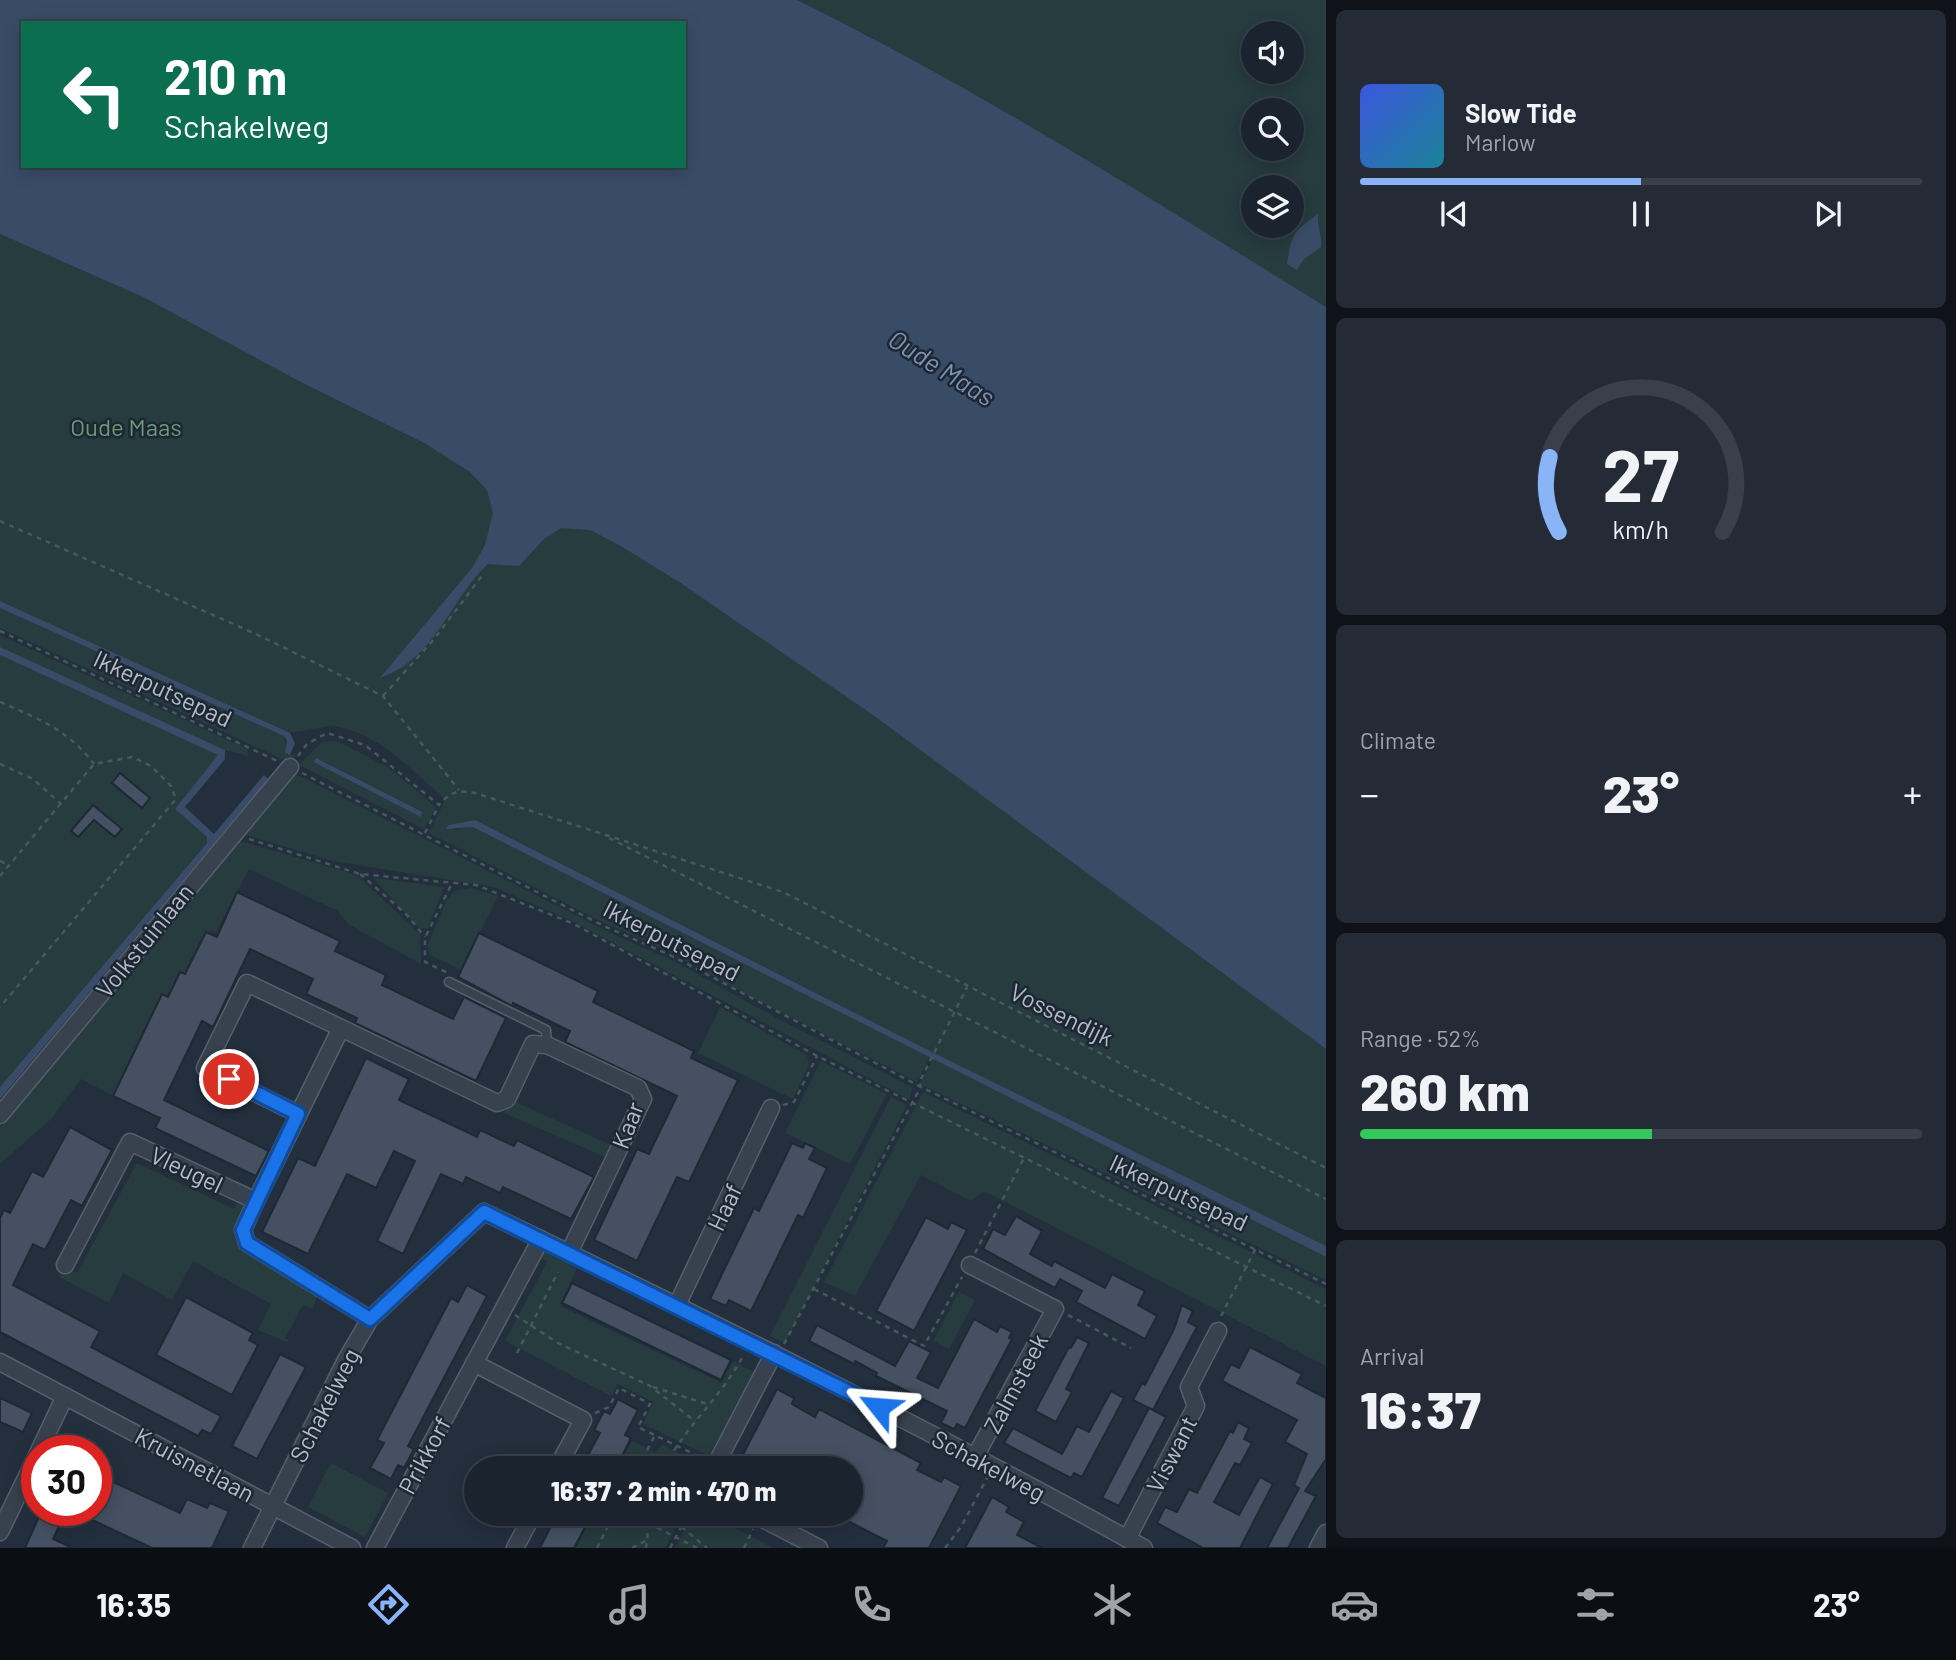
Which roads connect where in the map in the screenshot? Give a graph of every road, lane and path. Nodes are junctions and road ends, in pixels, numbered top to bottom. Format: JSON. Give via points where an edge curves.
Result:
{"nodes":[{"id":1,"x":0,"y":521,"type":"edge"},
{"id":2,"x":485,"y":573,"type":"dead end"},
{"id":3,"x":0,"y":631,"type":"edge"},
{"id":4,"x":383,"y":696,"type":"junction"},
{"id":5,"x":0,"y":702,"type":"edge"},
{"id":6,"x":0,"y":764,"type":"edge"},
{"id":7,"x":94,"y":764,"type":"junction"},
{"id":8,"x":290,"y":766,"type":"junction"},
{"id":9,"x":459,"y":790,"type":"junction"},
{"id":10,"x":61,"y":804,"type":"junction"},
{"id":11,"x":439,"y":804,"type":"junction"},
{"id":12,"x":232,"y":833,"type":"junction"},
{"id":13,"x":600,"y":833,"type":"junction"},
{"id":14,"x":424,"y":834,"type":"junction"},
{"id":15,"x":0,"y":861,"type":"edge"},
{"id":16,"x":9,"y":865,"type":"junction"},
{"id":17,"x":360,"y":874,"type":"junction"},
{"id":18,"x":0,"y":876,"type":"edge"},
{"id":19,"x":452,"y":883,"type":"junction"},
{"id":20,"x":425,"y":937,"type":"junction"},
{"id":21,"x":449,"y":982,"type":"joint"},
{"id":22,"x":967,"y":987,"type":"junction"},
{"id":23,"x":0,"y":1007,"type":"edge"},
{"id":24,"x":955,"y":1011,"type":"junction"},
{"id":25,"x":341,"y":1028,"type":"junction"},
{"id":26,"x":547,"y":1045,"type":"junction"},
{"id":27,"x":817,"y":1056,"type":"junction"},
{"id":28,"x":921,"y":1087,"type":"junction"},
{"id":29,"x":912,"y":1104,"type":"junction"},
{"id":30,"x":771,"y":1108,"type":"joint"},
{"id":31,"x":298,"y":1114,"type":"junction"},
{"id":32,"x":0,"y":1115,"type":"edge"},
{"id":33,"x":1025,"y":1157,"type":"junction"},
{"id":34,"x":1326,"y":1168,"type":"edge"},
{"id":35,"x":1326,"y":1199,"type":"edge"},
{"id":36,"x":256,"y":1201,"type":"junction"},
{"id":37,"x":541,"y":1239,"type":"junction"},
{"id":38,"x":1256,"y":1248,"type":"junction"},
{"id":39,"x":569,"y":1253,"type":"junction"},
{"id":40,"x":65,"y":1265,"type":"dead end"},
{"id":41,"x":970,"y":1265,"type":"junction"},
{"id":42,"x":1246,"y":1265,"type":"junction"},
{"id":43,"x":558,"y":1272,"type":"dead end"},
{"id":44,"x":1326,"y":1284,"type":"edge"},
{"id":45,"x":814,"y":1289,"type":"junction"},
{"id":46,"x":677,"y":1305,"type":"junction"},
{"id":47,"x":1326,"y":1306,"type":"edge"},
{"id":48,"x":505,"y":1309,"type":"junction"},
{"id":49,"x":1055,"y":1309,"type":"junction"},
{"id":50,"x":370,"y":1319,"type":"junction"},
{"id":51,"x":531,"y":1325,"type":"junction"},
{"id":52,"x":1218,"y":1331,"type":"joint"},
{"id":53,"x":751,"y":1342,"type":"junction"},
{"id":54,"x":1131,"y":1348,"type":"dead end"},
{"id":55,"x":517,"y":1353,"type":"dead end"},
{"id":56,"x":774,"y":1353,"type":"junction"},
{"id":57,"x":0,"y":1362,"type":"edge"},
{"id":58,"x":474,"y":1363,"type":"junction"},
{"id":59,"x":650,"y":1386,"type":"junction"},
{"id":60,"x":65,"y":1396,"type":"junction"},
{"id":61,"x":710,"y":1405,"type":"junction"},
{"id":62,"x":583,"y":1420,"type":"junction"},
{"id":63,"x":695,"y":1421,"type":"junction"},
{"id":64,"x":47,"y":1435,"type":"edge"},
{"id":65,"x":654,"y":1436,"type":"junction"},
{"id":66,"x":676,"y":1446,"type":"junction"},
{"id":67,"x":564,"y":1456,"type":"edge"},
{"id":68,"x":644,"y":1456,"type":"edge"},
{"id":69,"x":671,"y":1456,"type":"edge"},
{"id":70,"x":695,"y":1456,"type":"edge"},
{"id":71,"x":721,"y":1456,"type":"edge"},
{"id":72,"x":975,"y":1457,"type":"junction"},
{"id":73,"x":993,"y":1465,"type":"junction"},
{"id":74,"x":21,"y":1488,"type":"edge"},
{"id":75,"x":273,"y":1506,"type":"junction"},
{"id":76,"x":527,"y":1526,"type":"edge"},
{"id":77,"x":608,"y":1526,"type":"edge"},
{"id":78,"x":648,"y":1526,"type":"edge"},
{"id":79,"x":654,"y":1526,"type":"edge"},
{"id":80,"x":682,"y":1526,"type":"joint"},
{"id":81,"x":752,"y":1526,"type":"edge"},
{"id":82,"x":776,"y":1526,"type":"edge"},
{"id":83,"x":0,"y":1532,"type":"edge"},
{"id":84,"x":1326,"y":1532,"type":"edge"},
{"id":85,"x":676,"y":1537,"type":"junction"},
{"id":86,"x":1127,"y":1539,"type":"junction"},
{"id":87,"x":647,"y":1540,"type":"junction"},
{"id":88,"x":252,"y":1548,"type":"edge"},
{"id":89,"x":352,"y":1548,"type":"edge"},
{"id":90,"x":375,"y":1548,"type":"edge"},
{"id":91,"x":515,"y":1548,"type":"edge"},
{"id":92,"x":597,"y":1548,"type":"edge"},
{"id":93,"x":632,"y":1548,"type":"edge"},
{"id":94,"x":646,"y":1548,"type":"edge"},
{"id":95,"x":670,"y":1548,"type":"edge"},
{"id":96,"x":697,"y":1548,"type":"edge"},
{"id":97,"x":707,"y":1548,"type":"edge"},
{"id":98,"x":744,"y":1548,"type":"edge"},
{"id":99,"x":819,"y":1548,"type":"edge"},
{"id":100,"x":945,"y":1548,"type":"edge"},
{"id":101,"x":1144,"y":1548,"type":"edge"},
{"id":102,"x":1318,"y":1548,"type":"edge"}],
"edges":[{"from":1,"to":4,"type":"path","via":[[256,634]]},
{"from":2,"to":4,"type":"path"},
{"from":3,"to":8,"type":"path","name":"Ikkerputsepad"},
{"from":4,"to":9,"type":"path"},
{"from":5,"to":7,"type":"path","via":[[57,727]]},
{"from":6,"to":10,"type":"path","via":[[33,779]]},
{"from":7,"to":10,"type":"path"},
{"from":7,"to":23,"type":"path","via":[[132,757],[151,766],[171,786],[176,799]]},
{"from":8,"to":11,"type":"path","via":[[307,744],[327,733],[365,745]]},
{"from":8,"to":12,"type":"street","name":"Volkstuinlaan"},
{"from":8,"to":14,"type":"path","name":"Ikkerputsepad"},
{"from":9,"to":11,"type":"path"},
{"from":9,"to":13,"type":"path"},
{"from":10,"to":16,"type":"path"},
{"from":11,"to":14,"type":"path"},
{"from":12,"to":17,"type":"path"},
{"from":12,"to":32,"type":"street","name":"Volkstuinlaan"},
{"from":13,"to":22,"type":"path","name":"Vossendijk","via":[[783,892]]},
{"from":13,"to":24,"type":"path"},
{"from":14,"to":28,"type":"path","name":"Ikkerputsepad","via":[[670,955]]},
{"from":15,"to":16,"type":"path"},
{"from":16,"to":18,"type":"path"},
{"from":17,"to":19,"type":"path"},
{"from":17,"to":20,"type":"path"},
{"from":19,"to":20,"type":"path"},
{"from":19,"to":27,"type":"path","via":[[492,890],[572,923]]},
{"from":20,"to":21,"type":"path","via":[[425,962],[451,974]]},
{"from":21,"to":26,"type":"lane","name":"Kaar","via":[[546,1030]]},
{"from":22,"to":24,"type":"path"},
{"from":22,"to":34,"type":"path","name":"Vossendijk"},
{"from":24,"to":28,"type":"path"},
{"from":24,"to":35,"type":"path"},
{"from":25,"to":26,"type":"street","via":[[497,1103],[507,1100],[533,1044]]},
{"from":25,"to":31,"type":"street"},
{"from":25,"to":31,"type":"street","via":[[247,984],[205,1068]]},
{"from":26,"to":39,"type":"street","name":"Kaar","via":[[638,1088],[643,1099]]},
{"from":27,"to":29,"type":"path"},
{"from":27,"to":30,"type":"path","via":[[794,1102]]},
{"from":28,"to":29,"type":"path"},
{"from":28,"to":38,"type":"path","name":"Ikkerputsepad"},
{"from":29,"to":33,"type":"path"},
{"from":29,"to":45,"type":"path"},
{"from":30,"to":46,"type":"street","name":"Haaf"},
{"from":31,"to":36,"type":"street"},
{"from":33,"to":41,"type":"path"},
{"from":33,"to":42,"type":"path"},
{"from":36,"to":40,"type":"street","name":"Vleugel","via":[[130,1142]]},
{"from":36,"to":50,"type":"street","via":[[243,1230],[247,1243]]},
{"from":37,"to":39,"type":"street","name":"Schakelweg"},
{"from":37,"to":48,"type":"street","name":"Prikkorf"},
{"from":37,"to":50,"type":"street","name":"Schakelweg","via":[[484,1212]]},
{"from":38,"to":42,"type":"path"},
{"from":38,"to":44,"type":"path","name":"Ikkerputsepad"},
{"from":39,"to":46,"type":"street","name":"Schakelweg"},
{"from":41,"to":45,"type":"path","via":[[924,1346]]},
{"from":41,"to":49,"type":"street","name":"Zalmsteek"},
{"from":42,"to":47,"type":"path"},
{"from":42,"to":52,"type":"path","via":[[1215,1327]]},
{"from":43,"to":51,"type":"path"},
{"from":45,"to":56,"type":"path","via":[[786,1343]]},
{"from":46,"to":53,"type":"street","name":"Schakelweg"},
{"from":48,"to":51,"type":"path"},
{"from":48,"to":58,"type":"street","name":"Prikkorf"},
{"from":49,"to":54,"type":"path","name":"Zalmsteek"},
{"from":49,"to":72,"type":"street","name":"Zalmsteek"},
{"from":50,"to":75,"type":"street","name":"Schakelweg"},
{"from":51,"to":55,"type":"path"},
{"from":51,"to":59,"type":"path","via":[[558,1343]]},
{"from":52,"to":86,"type":"street","name":"Viswant","via":[[1189,1387],[1196,1406]]},
{"from":53,"to":56,"type":"street","name":"Schakelweg"},
{"from":53,"to":61,"type":"path"},
{"from":56,"to":71,"type":"street"},
{"from":56,"to":72,"type":"street","name":"Schakelweg"},
{"from":57,"to":60,"type":"street","name":"Kruisnetlaan"},
{"from":58,"to":62,"type":"street"},
{"from":58,"to":90,"type":"street","name":"Prikkorf"},
{"from":59,"to":61,"type":"path"},
{"from":59,"to":63,"type":"path"},
{"from":60,"to":64,"type":"street"},
{"from":60,"to":75,"type":"street","name":"Kruisnetlaan"},
{"from":61,"to":63,"type":"path"},
{"from":62,"to":65,"type":"path","via":[[608,1407],[619,1388],[650,1404],[638,1427]]},
{"from":62,"to":67,"type":"street"},
{"from":63,"to":66,"type":"path"},
{"from":65,"to":66,"type":"path"},
{"from":65,"to":68,"type":"path"},
{"from":66,"to":69,"type":"path"},
{"from":66,"to":70,"type":"path"},
{"from":72,"to":73,"type":"street","name":"Schakelweg"},
{"from":73,"to":86,"type":"street","name":"Schakelweg"},
{"from":73,"to":100,"type":"path"},
{"from":74,"to":83,"type":"street"},
{"from":75,"to":88,"type":"street","name":"Schakelweg"},
{"from":75,"to":89,"type":"street","name":"Kruisnetlaan"},
{"from":76,"to":91,"type":"street"},
{"from":77,"to":92,"type":"path"},
{"from":78,"to":87,"type":"path"},
{"from":79,"to":85,"type":"path"},
{"from":80,"to":85,"type":"path"},
{"from":80,"to":97,"type":"path"},
{"from":81,"to":98,"type":"path"},
{"from":82,"to":99,"type":"street"},
{"from":84,"to":102,"type":"street"},
{"from":85,"to":95,"type":"path"},
{"from":85,"to":96,"type":"path"},
{"from":86,"to":101,"type":"street","name":"Schakelweg"},
{"from":87,"to":93,"type":"path"},
{"from":87,"to":94,"type":"path"}]}
